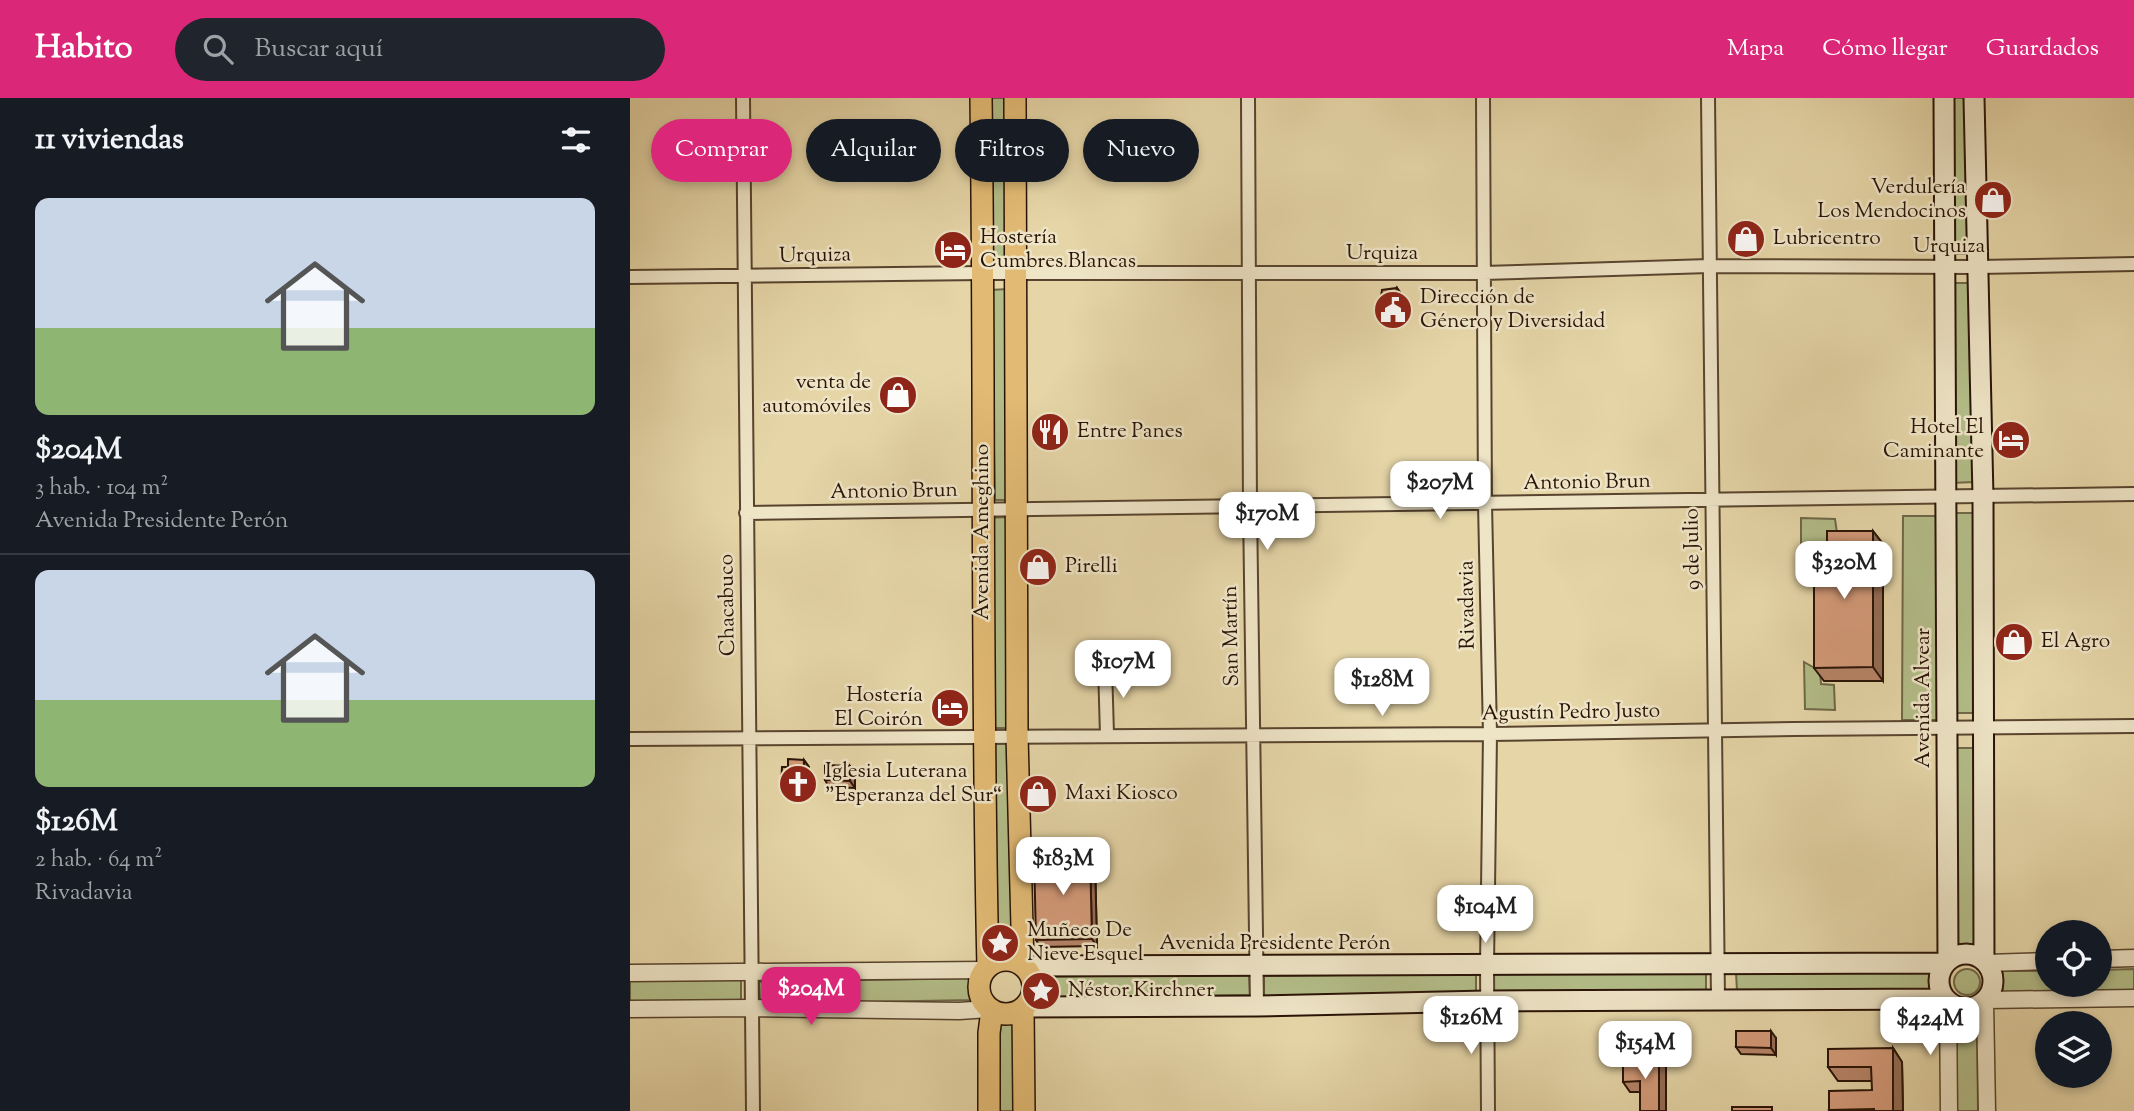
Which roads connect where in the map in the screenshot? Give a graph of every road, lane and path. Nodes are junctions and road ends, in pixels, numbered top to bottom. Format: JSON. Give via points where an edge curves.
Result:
{"nodes":[{"id":1,"x":743,"y":98,"type":"edge"},
{"id":2,"x":981,"y":98,"type":"edge"},
{"id":3,"x":1015,"y":98,"type":"edge"},
{"id":4,"x":1248,"y":98,"type":"edge"},
{"id":5,"x":1483,"y":98,"type":"edge"},
{"id":6,"x":1707,"y":98,"type":"edge"},
{"id":7,"x":1944,"y":98,"type":"edge"},
{"id":8,"x":1974,"y":98,"type":"edge"},
{"id":9,"x":2134,"y":264,"type":"edge"},
{"id":10,"x":1709,"y":266,"type":"junction"},
{"id":11,"x":1944,"y":267,"type":"junction"},
{"id":12,"x":1978,"y":267,"type":"junction"},
{"id":13,"x":983,"y":273,"type":"junction"},
{"id":14,"x":1017,"y":274,"type":"junction"},
{"id":15,"x":1248,"y":274,"type":"junction"},
{"id":16,"x":1484,"y":274,"type":"junction"},
{"id":17,"x":744,"y":276,"type":"junction"},
{"id":18,"x":630,"y":278,"type":"edge"},
{"id":19,"x":2134,"y":494,"type":"edge"},
{"id":20,"x":1983,"y":497,"type":"junction"},
{"id":21,"x":1945,"y":498,"type":"junction"},
{"id":22,"x":1712,"y":500,"type":"junction"},
{"id":23,"x":1485,"y":504,"type":"junction"},
{"id":24,"x":1250,"y":507,"type":"junction"},
{"id":25,"x":1016,"y":510,"type":"junction"},
{"id":26,"x":982,"y":511,"type":"junction"},
{"id":27,"x":746,"y":513,"type":"junction"},
{"id":28,"x":1105,"y":666,"type":"dead end"},
{"id":29,"x":2134,"y":726,"type":"edge"},
{"id":30,"x":1947,"y":727,"type":"junction"},
{"id":31,"x":1983,"y":728,"type":"junction"},
{"id":32,"x":1714,"y":730,"type":"junction"},
{"id":33,"x":1490,"y":734,"type":"junction"},
{"id":34,"x":1017,"y":735,"type":"junction"},
{"id":35,"x":1107,"y":735,"type":"junction"},
{"id":36,"x":1252,"y":735,"type":"junction"},
{"id":37,"x":985,"y":736,"type":"junction"},
{"id":38,"x":748,"y":738,"type":"junction"},
{"id":39,"x":630,"y":739,"type":"edge"},
{"id":40,"x":2134,"y":958,"type":"edge"},
{"id":41,"x":2112,"y":959,"type":"edge"},
{"id":42,"x":2035,"y":961,"type":"edge"},
{"id":43,"x":1717,"y":962,"type":"junction"},
{"id":44,"x":1947,"y":962,"type":"junction"},
{"id":45,"x":1985,"y":962,"type":"junction"},
{"id":46,"x":1487,"y":965,"type":"junction"},
{"id":47,"x":1023,"y":966,"type":"junction"},
{"id":48,"x":1256,"y":967,"type":"junction"},
{"id":49,"x":987,"y":968,"type":"junction"},
{"id":50,"x":752,"y":971,"type":"junction"},
{"id":51,"x":630,"y":973,"type":"edge"},
{"id":52,"x":2134,"y":998,"type":"edge"},
{"id":53,"x":1718,"y":1000,"type":"junction"},
{"id":54,"x":1946,"y":1000,"type":"junction"},
{"id":55,"x":1487,"y":1001,"type":"junction"},
{"id":56,"x":1986,"y":1001,"type":"junction"},
{"id":57,"x":1257,"y":1006,"type":"junction"},
{"id":58,"x":751,"y":1008,"type":"junction"},
{"id":59,"x":1024,"y":1008,"type":"junction"},
{"id":60,"x":630,"y":1009,"type":"edge"},
{"id":61,"x":991,"y":1010,"type":"junction"},
{"id":62,"x":753,"y":1111,"type":"edge"},
{"id":63,"x":989,"y":1111,"type":"edge"},
{"id":64,"x":1024,"y":1111,"type":"edge"},
{"id":65,"x":1488,"y":1111,"type":"edge"},
{"id":66,"x":1949,"y":1111,"type":"edge"},
{"id":67,"x":1987,"y":1111,"type":"edge"}],
"edges":[{"from":1,"to":17,"type":"street","name":"Chacabuco"},
{"from":2,"to":13,"type":"highway","name":"Avenida Ameghino"},
{"from":3,"to":14,"type":"highway","name":"Avenida Ameghino"},
{"from":4,"to":15,"type":"street","name":"San Martín"},
{"from":5,"to":16,"type":"street","name":"Rivadavia"},
{"from":6,"to":10,"type":"street","name":"9 de Julio"},
{"from":7,"to":11,"type":"main road","name":"Avenida Alvear"},
{"from":8,"to":12,"type":"main road"},
{"from":9,"to":12,"type":"street","name":"Urquiza"},
{"from":10,"to":11,"type":"street","name":"Urquiza"},
{"from":10,"to":16,"type":"street","name":"Urquiza"},
{"from":10,"to":22,"type":"street","name":"9 de Julio"},
{"from":11,"to":12,"type":"street","name":"Urquiza"},
{"from":11,"to":21,"type":"main road","name":"Avenida Alvear"},
{"from":12,"to":20,"type":"main road"},
{"from":13,"to":14,"type":"street","name":"Urquiza"},
{"from":13,"to":17,"type":"street","name":"Urquiza"},
{"from":13,"to":26,"type":"highway","name":"Avenida Ameghino"},
{"from":14,"to":15,"type":"street","name":"Urquiza"},
{"from":14,"to":25,"type":"highway","name":"Avenida Ameghino"},
{"from":15,"to":16,"type":"street","name":"Urquiza"},
{"from":15,"to":24,"type":"street","name":"San Martín"},
{"from":16,"to":23,"type":"street","name":"Rivadavia"},
{"from":17,"to":18,"type":"street","name":"Urquiza"},
{"from":17,"to":27,"type":"street","name":"Chacabuco"},
{"from":19,"to":20,"type":"street","name":"Antonio Brun"},
{"from":20,"to":21,"type":"street","name":"Antonio Brun"},
{"from":20,"to":31,"type":"main road"},
{"from":21,"to":22,"type":"street","name":"Antonio Brun"},
{"from":21,"to":30,"type":"main road","name":"Avenida Alvear"},
{"from":22,"to":23,"type":"street","name":"Antonio Brun"},
{"from":22,"to":32,"type":"street","name":"9 de Julio"},
{"from":23,"to":24,"type":"street","name":"Antonio Brun"},
{"from":23,"to":33,"type":"street","name":"Rivadavia"},
{"from":24,"to":25,"type":"street","name":"Antonio Brun"},
{"from":24,"to":36,"type":"street","name":"San Martín"},
{"from":25,"to":26,"type":"street","name":"Antonio Brun"},
{"from":25,"to":34,"type":"highway","name":"Avenida Ameghino"},
{"from":26,"to":27,"type":"street","name":"Antonio Brun"},
{"from":26,"to":37,"type":"highway","name":"Avenida Ameghino"},
{"from":27,"to":38,"type":"street","name":"Chacabuco"},
{"from":28,"to":35,"type":"street"},
{"from":29,"to":31,"type":"street","name":"Agustín Pedro Justo"},
{"from":30,"to":31,"type":"street","name":"Agustín Pedro Justo"},
{"from":30,"to":32,"type":"street","name":"Agustín Pedro Justo"},
{"from":30,"to":44,"type":"main road","name":"Avenida Alvear"},
{"from":31,"to":45,"type":"main road"},
{"from":32,"to":33,"type":"street","name":"Agustín Pedro Justo"},
{"from":32,"to":43,"type":"street","name":"9 de Julio"},
{"from":33,"to":36,"type":"street","name":"Agustín Pedro Justo"},
{"from":33,"to":46,"type":"street","name":"Rivadavia"},
{"from":34,"to":35,"type":"street","name":"Agustín Pedro Justo"},
{"from":34,"to":37,"type":"street","name":"Agustín Pedro Justo"},
{"from":34,"to":47,"type":"highway","name":"Avenida Ameghino"},
{"from":35,"to":36,"type":"street","name":"Agustín Pedro Justo"},
{"from":36,"to":48,"type":"street","name":"San Martín"},
{"from":37,"to":38,"type":"street","name":"Agustín Pedro Justo"},
{"from":37,"to":49,"type":"highway","name":"Avenida Ameghino"},
{"from":38,"to":39,"type":"street","name":"Agustín Pedro Justo"},
{"from":38,"to":50,"type":"street","name":"Chacabuco"},
{"from":40,"to":41,"type":"street"},
{"from":42,"to":45,"type":"street"},
{"from":43,"to":44,"type":"main road","name":"Avenida Presidente Perón"},
{"from":43,"to":46,"type":"main road","name":"Avenida Presidente Perón"},
{"from":43,"to":53,"type":"street","name":"9 de Julio"},
{"from":44,"to":45,"type":"main road","via":[[1969,954]]},
{"from":44,"to":54,"type":"main road","via":[[1939,978]]},
{"from":45,"to":56,"type":"main road","via":[[1994,982]]},
{"from":46,"to":48,"type":"main road","name":"Avenida Presidente Perón"},
{"from":46,"to":55,"type":"street","name":"Rivadavia"},
{"from":47,"to":48,"type":"main road","name":"Avenida Presidente Perón"},
{"from":47,"to":49,"type":"highway","via":[[1003,960]]},
{"from":47,"to":59,"type":"highway","via":[[1034,984]]},
{"from":48,"to":57,"type":"street","name":"San Martín"},
{"from":49,"to":50,"type":"street"},
{"from":49,"to":61,"type":"highway","via":[[979,993]]},
{"from":50,"to":51,"type":"street"},
{"from":50,"to":58,"type":"street","name":"Chacabuco"},
{"from":52,"to":56,"type":"street"},
{"from":53,"to":54,"type":"main road"},
{"from":53,"to":55,"type":"main road"},
{"from":54,"to":56,"type":"main road","via":[[1965,1009]]},
{"from":54,"to":66,"type":"street"},
{"from":55,"to":57,"type":"main road"},
{"from":55,"to":65,"type":"street","name":"Rivadavia"},
{"from":56,"to":67,"type":"street"},
{"from":57,"to":59,"type":"main road"},
{"from":58,"to":60,"type":"street"},
{"from":58,"to":61,"type":"street"},
{"from":58,"to":62,"type":"street","name":"Chacabuco"},
{"from":59,"to":61,"type":"highway","via":[[1007,1015]]},
{"from":59,"to":64,"type":"highway"},
{"from":61,"to":63,"type":"highway"}]}
